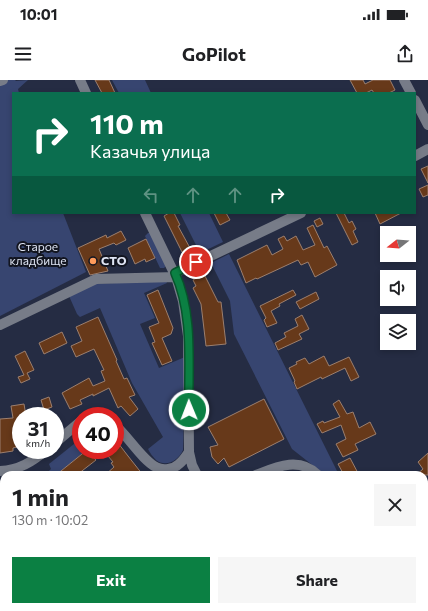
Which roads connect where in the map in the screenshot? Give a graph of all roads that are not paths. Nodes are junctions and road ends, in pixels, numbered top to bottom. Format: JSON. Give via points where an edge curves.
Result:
{"nodes":[{"id":1,"x":80,"y":80,"type":"edge"},
{"id":2,"x":404,"y":80,"type":"edge"},
{"id":3,"x":86,"y":92,"type":"edge"},
{"id":4,"x":410,"y":92,"type":"edge"},
{"id":5,"x":416,"y":102,"type":"edge"},
{"id":6,"x":428,"y":125,"type":"edge"},
{"id":7,"x":428,"y":149,"type":"edge"},
{"id":8,"x":416,"y":155,"type":"edge"},
{"id":9,"x":146,"y":214,"type":"edge"},
{"id":10,"x":300,"y":214,"type":"edge"},
{"id":11,"x":176,"y":275,"type":"junction"},
{"id":12,"x":0,"y":325,"type":"edge"},
{"id":13,"x":72,"y":428,"type":"edge"},
{"id":14,"x":64,"y":435,"type":"edge"},
{"id":15,"x":124,"y":435,"type":"edge"},
{"id":16,"x":189,"y":452,"type":"junction"},
{"id":17,"x":35,"y":459,"type":"edge"},
{"id":18,"x":0,"y":471,"type":"edge"},
{"id":19,"x":195,"y":471,"type":"edge"},
{"id":20,"x":266,"y":471,"type":"edge"},
{"id":21,"x":313,"y":471,"type":"edge"}],
"edges":[{"from":1,"to":3,"type":"street"},
{"from":2,"to":4,"type":"street"},
{"from":5,"to":6,"type":"street"},
{"from":7,"to":8,"type":"street"},
{"from":9,"to":11,"type":"street"},
{"from":10,"to":11,"type":"street"},
{"from":11,"to":12,"type":"street","via":[[96,279]]},
{"from":11,"to":16,"type":"street","via":[[184,301],[188,336]]},
{"from":13,"to":14,"type":"street"},
{"from":15,"to":16,"type":"street","via":[[148,461],[160,469],[178,465]]},
{"from":16,"to":19,"type":"street"},
{"from":17,"to":18,"type":"street","via":[[23,466]]},
{"from":20,"to":21,"type":"street","via":[[288,464]]}]}
